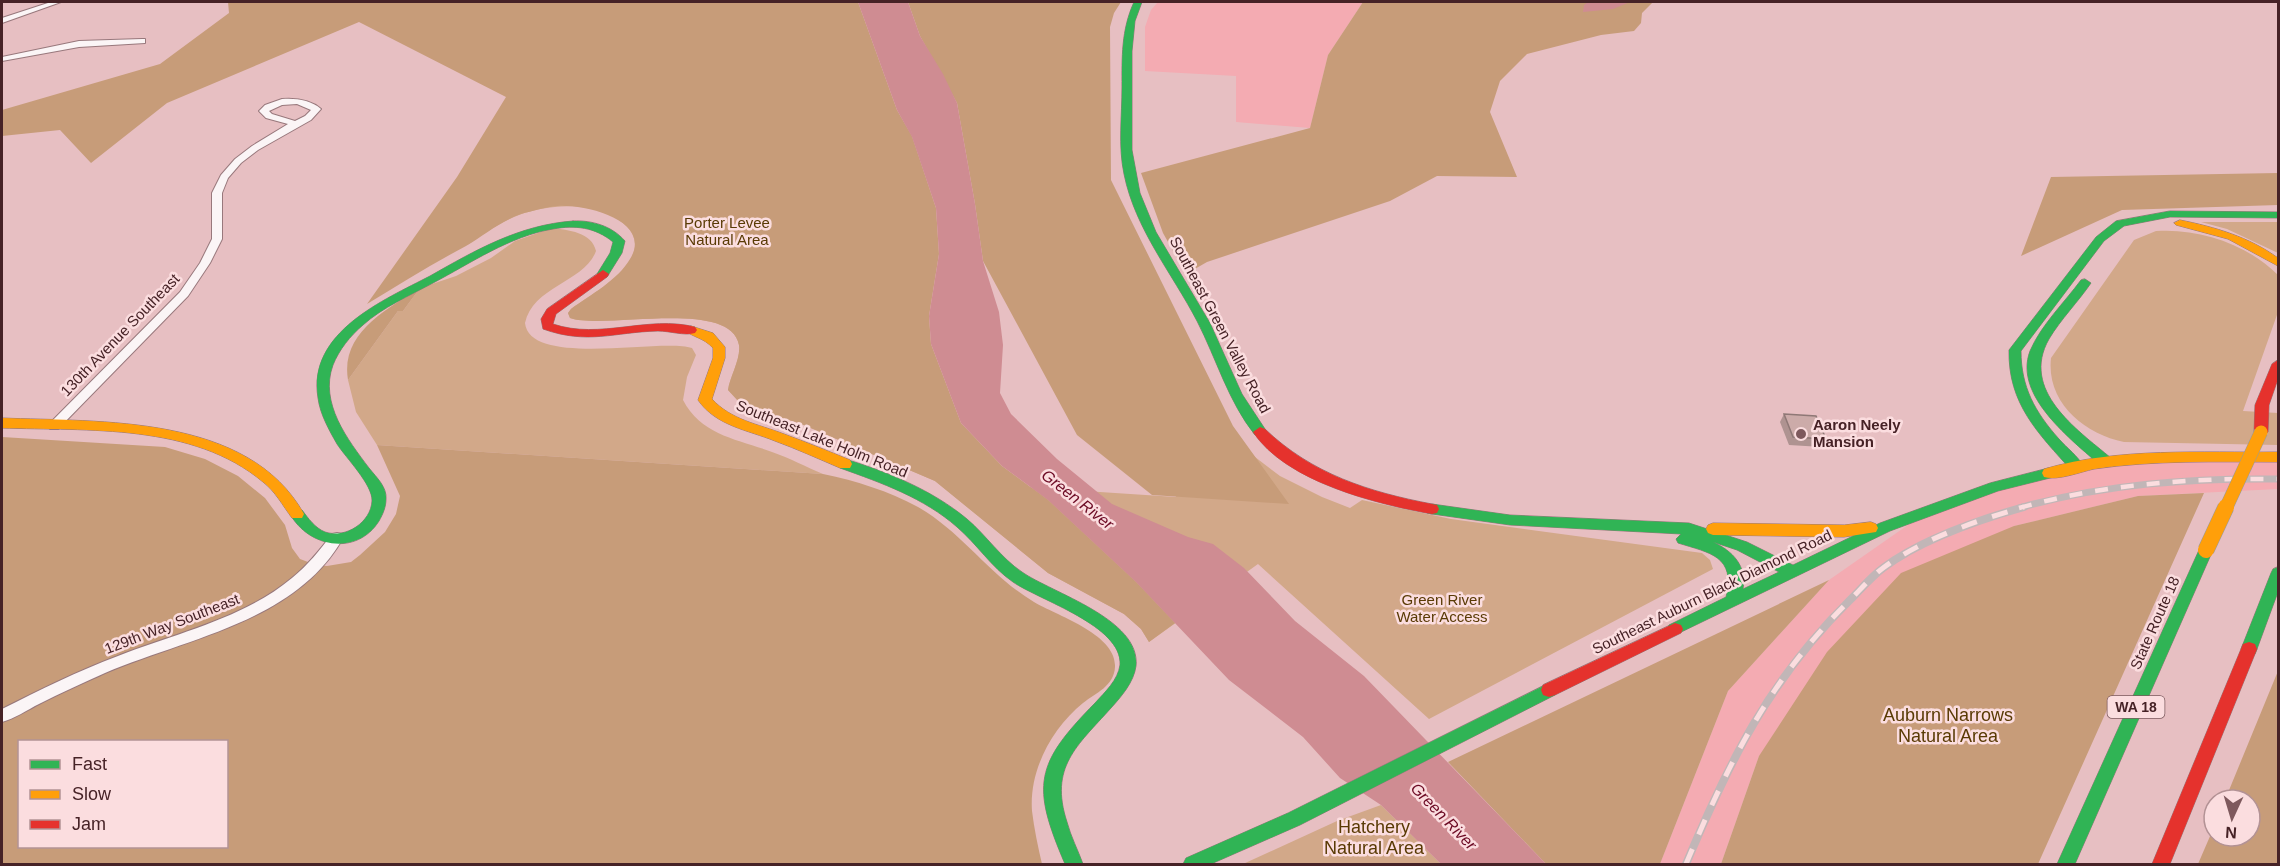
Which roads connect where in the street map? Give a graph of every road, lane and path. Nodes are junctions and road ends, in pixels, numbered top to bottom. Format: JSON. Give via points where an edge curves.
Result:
{"nodes":[{"id":1,"x":57,"y":2,"type":"edge"},
{"id":2,"x":1138,"y":2,"type":"edge"},
{"id":3,"x":2,"y":21,"type":"edge"},
{"id":4,"x":142,"y":41,"type":"dead end"},
{"id":5,"x":2,"y":59,"type":"edge"},
{"id":6,"x":296,"y":124,"type":"dead end"},
{"id":7,"x":2278,"y":215,"type":"edge"},
{"id":8,"x":2278,"y":263,"type":"edge"},
{"id":9,"x":2278,"y":364,"type":"edge"},
{"id":10,"x":2272,"y":402,"type":"edge"},
{"id":11,"x":2,"y":423,"type":"edge"},
{"id":12,"x":54,"y":426,"type":"junction"},
{"id":13,"x":2278,"y":457,"type":"edge"},
{"id":14,"x":2106,"y":462,"type":"junction"},
{"id":15,"x":2077,"y":467,"type":"junction"},
{"id":16,"x":1600,"y":524,"type":"junction"},
{"id":17,"x":1885,"y":527,"type":"junction"},
{"id":18,"x":1689,"y":529,"type":"junction"},
{"id":19,"x":337,"y":538,"type":"junction"},
{"id":20,"x":1791,"y":571,"type":"junction"},
{"id":21,"x":2278,"y":573,"type":"edge"},
{"id":22,"x":1733,"y":599,"type":"junction"},
{"id":23,"x":2,"y":716,"type":"edge"},
{"id":24,"x":1074,"y":864,"type":"edge"},
{"id":25,"x":1192,"y":864,"type":"edge"},
{"id":26,"x":2066,"y":864,"type":"edge"},
{"id":27,"x":2161,"y":864,"type":"edge"}],
"edges":[{"from":1,"to":3,"type":"street"},
{"from":2,"to":16,"type":"main road","name":"Southeast Green Valley Road","via":[[1128,34],[1130,176],[1141,209],[1204,324],[1241,405],[1266,440],[1307,469],[1399,502],[1475,515]]},
{"from":4,"to":5,"type":"street","via":[[79,44]]},
{"from":6,"to":12,"type":"street","name":"130th Avenue Southeast","via":[[255,148],[224,177],[217,193],[217,239],[184,294]]},
{"from":7,"to":15,"type":"main road","via":[[2147,216],[2120,223],[2100,239],[2015,350],[2012,364],[2023,398]]},
{"from":8,"to":14,"type":"main road","via":[[2232,237],[2174,222],[2143,222],[2119,234],[2038,350],[2032,371],[2050,407]]},
{"from":9,"to":10,"type":"main road"},
{"from":10,"to":26,"type":"main road","name":"State Route 18","number":"WA 18","bridge":true},
{"from":11,"to":12,"type":"main road"},
{"from":12,"to":19,"type":"main road","via":[[156,434],[221,448],[272,483],[321,537]]},
{"from":13,"to":14,"type":"main road","name":"Southeast Auburn Black Diamond Road"},
{"from":14,"to":15,"type":"main road","name":"Southeast Auburn Black Diamond Road"},
{"from":15,"to":17,"type":"main road","name":"Southeast Auburn Black Diamond Road","via":[[1995,487]]},
{"from":16,"to":18,"type":"main road","name":"Southeast Green Valley Road"},
{"from":16,"to":22,"type":"main road","via":[[1703,543],[1723,554],[1739,579]]},
{"from":17,"to":18,"type":"main road","via":[[1844,531]]},
{"from":17,"to":20,"type":"main road","name":"Southeast Auburn Black Diamond Road"},
{"from":18,"to":20,"type":"main road","name":"Southeast Green Valley Road","via":[[1735,541]]},
{"from":19,"to":23,"type":"street","name":"129th Way Southeast","via":[[302,579],[272,601],[222,625],[71,681]]},
{"from":19,"to":24,"type":"main road","name":"Southeast Lake Holm Road","via":[[358,534],[380,506],[379,491],[328,415],[323,383],[334,350],[366,317],[389,302],[494,248],[548,226],[580,223],[602,228],[619,241],[616,257],[606,271],[551,312],[547,326],[553,331],[576,334],[678,326],[710,336],[719,345],[720,357],[705,400],[711,409],[733,422],[795,443],[935,504],[954,516],[1024,582],[1112,630],[1124,644],[1128,655],[1119,688],[1064,747],[1051,776],[1059,830]]},
{"from":20,"to":22,"type":"main road","name":"Southeast Auburn Black Diamond Road"},
{"from":21,"to":27,"type":"main road"},
{"from":22,"to":25,"type":"main road","name":"Southeast Auburn Black Diamond Road","via":[[1294,819]]}]}
